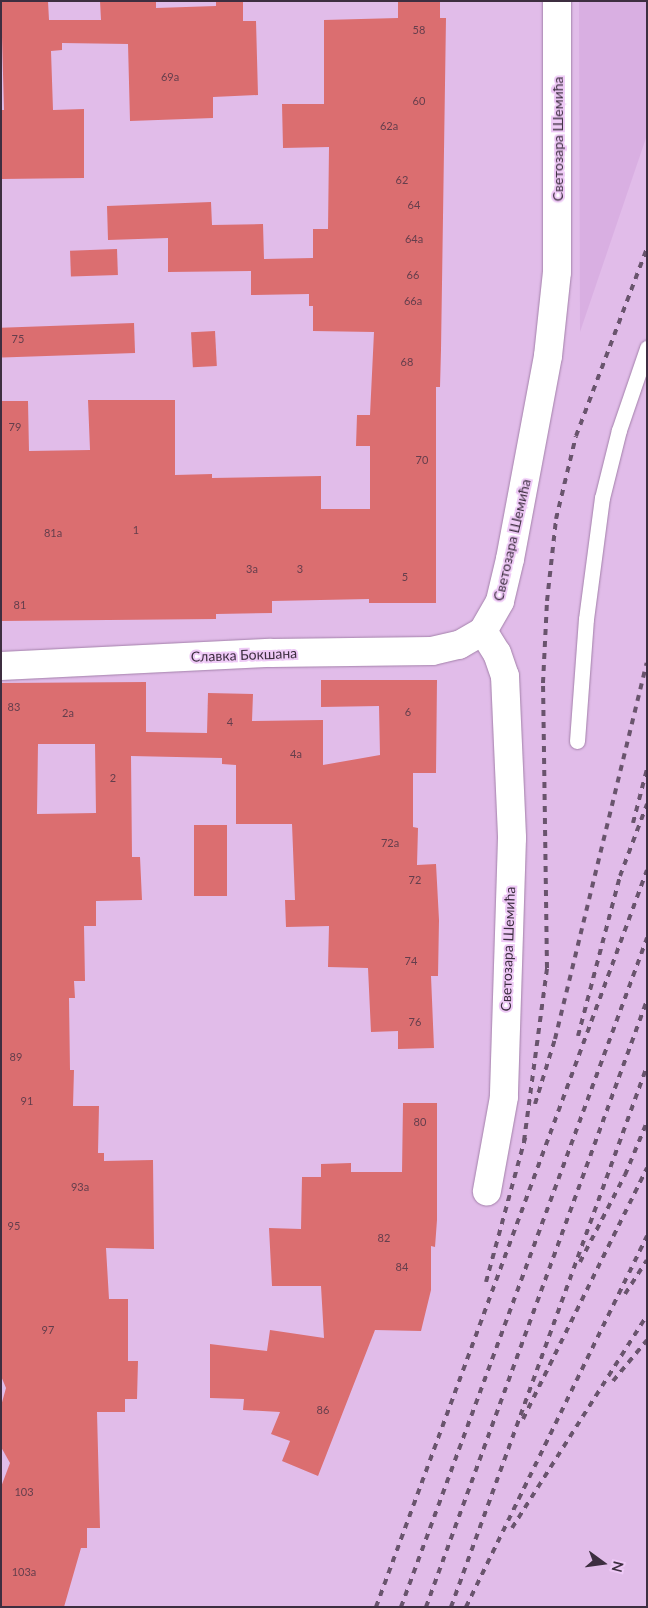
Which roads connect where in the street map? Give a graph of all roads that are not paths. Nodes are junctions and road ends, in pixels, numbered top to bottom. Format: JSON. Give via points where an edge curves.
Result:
{"nodes":[{"id":1,"x":557,"y":1,"type":"edge"},
{"id":2,"x":647,"y":348,"type":"edge"},
{"id":3,"x":483,"y":631,"type":"junction"},
{"id":4,"x":1,"y":666,"type":"edge"},
{"id":5,"x":576,"y":741,"type":"dead end"},
{"id":6,"x":487,"y":1191,"type":"dead end"}],
"edges":[{"from":1,"to":3,"type":"street","name":"Светозара Шемића","via":[[557,272],[548,356],[500,601]]},
{"from":2,"to":5,"type":"lane","via":[[619,430],[602,498],[588,600]]},
{"from":3,"to":4,"type":"street","name":"Славка Бокшана","via":[[459,645],[432,651],[271,653]]},
{"from":3,"to":6,"type":"street","name":"Светозара Шемића","via":[[497,653],[504,676],[512,838],[504,1097]]}]}
